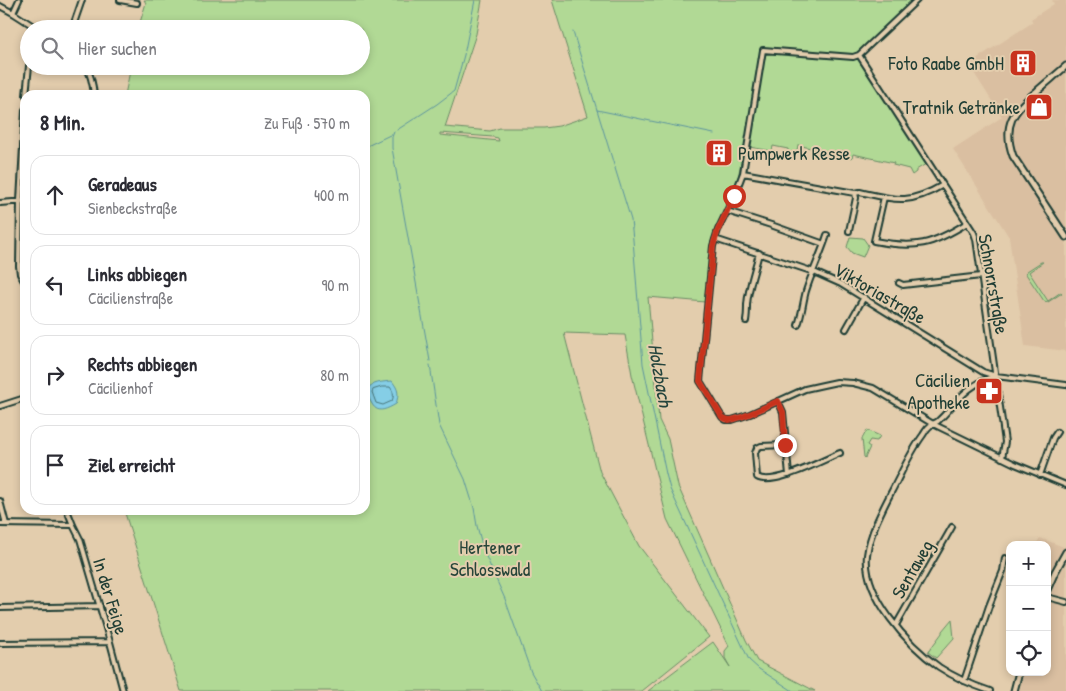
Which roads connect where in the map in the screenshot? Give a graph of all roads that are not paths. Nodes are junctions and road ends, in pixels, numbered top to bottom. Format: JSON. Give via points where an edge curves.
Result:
{"nodes":[{"id":1,"x":19,"y":0,"type":"edge"},
{"id":2,"x":82,"y":0,"type":"edge"},
{"id":3,"x":120,"y":0,"type":"edge"},
{"id":4,"x":917,"y":0,"type":"edge"},
{"id":5,"x":138,"y":3,"type":"dead end"},
{"id":6,"x":0,"y":6,"type":"edge"},
{"id":7,"x":12,"y":13,"type":"junction"},
{"id":8,"x":24,"y":20,"type":"edge"},
{"id":9,"x":75,"y":20,"type":"edge"},
{"id":10,"x":858,"y":56,"type":"junction"},
{"id":11,"x":1065,"y":69,"type":"edge"},
{"id":12,"x":28,"y":75,"type":"edge"},
{"id":13,"x":90,"y":75,"type":"edge"},
{"id":14,"x":27,"y":90,"type":"edge"},
{"id":15,"x":94,"y":90,"type":"edge"},
{"id":16,"x":743,"y":173,"type":"junction"},
{"id":17,"x":943,"y":186,"type":"junction"},
{"id":18,"x":855,"y":192,"type":"junction"},
{"id":19,"x":884,"y":197,"type":"junction"},
{"id":20,"x":20,"y":201,"type":"edge"},
{"id":21,"x":0,"y":203,"type":"edge"},
{"id":22,"x":727,"y":211,"type":"junction"},
{"id":23,"x":967,"y":223,"type":"junction"},
{"id":24,"x":849,"y":231,"type":"dead end"},
{"id":25,"x":827,"y":235,"type":"dead end"},
{"id":26,"x":1066,"y":238,"type":"edge"},
{"id":27,"x":715,"y":240,"type":"junction"},
{"id":28,"x":20,"y":244,"type":"edge"},
{"id":29,"x":824,"y":244,"type":"junction"},
{"id":30,"x":759,"y":253,"type":"junction"},
{"id":31,"x":814,"y":272,"type":"junction"},
{"id":32,"x":20,"y":274,"type":"edge"},
{"id":33,"x":981,"y":276,"type":"junction"},
{"id":34,"x":900,"y":283,"type":"dead end"},
{"id":35,"x":864,"y":298,"type":"junction"},
{"id":36,"x":746,"y":321,"type":"dead end"},
{"id":37,"x":798,"y":325,"type":"dead end"},
{"id":38,"x":846,"y":329,"type":"dead end"},
{"id":39,"x":996,"y":376,"type":"junction"},
{"id":40,"x":1066,"y":385,"type":"edge"},
{"id":41,"x":20,"y":400,"type":"edge"},
{"id":42,"x":778,"y":401,"type":"junction"},
{"id":43,"x":0,"y":406,"type":"edge"},
{"id":44,"x":934,"y":424,"type":"junction"},
{"id":45,"x":1057,"y":432,"type":"dead end"},
{"id":46,"x":785,"y":445,"type":"junction"},
{"id":47,"x":840,"y":453,"type":"dead end"},
{"id":48,"x":1002,"y":458,"type":"junction"},
{"id":49,"x":789,"y":475,"type":"junction"},
{"id":50,"x":1040,"y":475,"type":"junction"},
{"id":51,"x":1066,"y":485,"type":"edge"},
{"id":52,"x":0,"y":501,"type":"edge"},
{"id":53,"x":69,"y":515,"type":"edge"},
{"id":54,"x":0,"y":524,"type":"edge"},
{"id":55,"x":6,"y":524,"type":"junction"},
{"id":56,"x":73,"y":525,"type":"junction"},
{"id":57,"x":952,"y":527,"type":"dead end"},
{"id":58,"x":1066,"y":552,"type":"edge"},
{"id":59,"x":1005,"y":558,"type":"dead end"},
{"id":60,"x":1049,"y":586,"type":"edge"},
{"id":61,"x":1051,"y":598,"type":"edge"},
{"id":62,"x":1066,"y":602,"type":"edge"},
{"id":63,"x":100,"y":606,"type":"junction"},
{"id":64,"x":0,"y":608,"type":"edge"},
{"id":65,"x":896,"y":625,"type":"junction"},
{"id":66,"x":110,"y":642,"type":"junction"},
{"id":67,"x":0,"y":643,"type":"edge"},
{"id":68,"x":1018,"y":676,"type":"edge"},
{"id":69,"x":964,"y":681,"type":"junction"},
{"id":70,"x":123,"y":691,"type":"edge"},
{"id":71,"x":990,"y":691,"type":"edge"},
{"id":72,"x":1014,"y":691,"type":"edge"}],
"edges":[{"from":1,"to":7,"type":"street"},
{"from":2,"to":9,"type":"street"},
{"from":3,"to":5,"type":"street"},
{"from":4,"to":10,"type":"street"},
{"from":6,"to":7,"type":"street"},
{"from":7,"to":8,"type":"street"},
{"from":10,"to":16,"type":"street","via":[[763,50]]},
{"from":10,"to":17,"type":"street","name":"Schnorrstraße"},
{"from":11,"to":26,"type":"street","via":[[1017,110],[1008,135],[1013,156]]},
{"from":12,"to":14,"type":"street"},
{"from":13,"to":15,"type":"street"},
{"from":16,"to":18,"type":"street"},
{"from":16,"to":22,"type":"street"},
{"from":17,"to":19,"type":"street","via":[[913,199]]},
{"from":17,"to":23,"type":"street","name":"Schnorrstraße"},
{"from":18,"to":19,"type":"street"},
{"from":18,"to":24,"type":"street"},
{"from":19,"to":23,"type":"street","via":[[874,241],[902,246],[925,243],[950,234]]},
{"from":20,"to":21,"type":"street"},
{"from":22,"to":27,"type":"street"},
{"from":22,"to":29,"type":"street"},
{"from":23,"to":33,"type":"street","name":"Schnorrstraße","via":[[976,239]]},
{"from":25,"to":29,"type":"street"},
{"from":27,"to":30,"type":"street","name":"Viktoriastraße"},
{"from":27,"to":42,"type":"street","via":[[700,381],[726,420]]},
{"from":28,"to":32,"type":"street"},
{"from":29,"to":31,"type":"street"},
{"from":30,"to":31,"type":"street","name":"Viktoriastraße"},
{"from":30,"to":36,"type":"street"},
{"from":31,"to":35,"type":"street","name":"Viktoriastraße"},
{"from":31,"to":37,"type":"street"},
{"from":33,"to":34,"type":"street"},
{"from":33,"to":39,"type":"street","name":"Schnorrstraße"},
{"from":35,"to":38,"type":"street"},
{"from":35,"to":39,"type":"street","name":"Viktoriastraße","via":[[983,372]]},
{"from":39,"to":40,"type":"street","name":"Viktoriastraße"},
{"from":39,"to":44,"type":"street","via":[[970,389]]},
{"from":39,"to":48,"type":"street","name":"Schnorrstraße","via":[[1005,442]]},
{"from":41,"to":43,"type":"street"},
{"from":42,"to":44,"type":"street","via":[[822,384],[853,383],[873,388]]},
{"from":42,"to":46,"type":"street","via":[[783,412]]},
{"from":44,"to":48,"type":"street"},
{"from":44,"to":65,"type":"street","via":[[929,426],[913,449],[889,496],[867,556],[868,574],[874,591]]},
{"from":45,"to":50,"type":"street"},
{"from":46,"to":49,"type":"street"},
{"from":46,"to":49,"type":"street","via":[[757,448],[756,473],[762,480]]},
{"from":47,"to":49,"type":"street"},
{"from":48,"to":50,"type":"street"},
{"from":50,"to":51,"type":"street"},
{"from":52,"to":55,"type":"street"},
{"from":53,"to":56,"type":"street","name":"In der Feige"},
{"from":54,"to":55,"type":"street"},
{"from":55,"to":56,"type":"street"},
{"from":56,"to":63,"type":"street","name":"In der Feige"},
{"from":57,"to":65,"type":"street","name":"Sentaweg"},
{"from":58,"to":60,"type":"street"},
{"from":59,"to":69,"type":"street"},
{"from":61,"to":62,"type":"street"},
{"from":63,"to":64,"type":"street"},
{"from":63,"to":66,"type":"street","name":"In der Feige"},
{"from":65,"to":69,"type":"street","via":[[934,662]]},
{"from":66,"to":67,"type":"street"},
{"from":66,"to":70,"type":"street","name":"In der Feige"},
{"from":68,"to":72,"type":"street"},
{"from":69,"to":71,"type":"street"}]}
